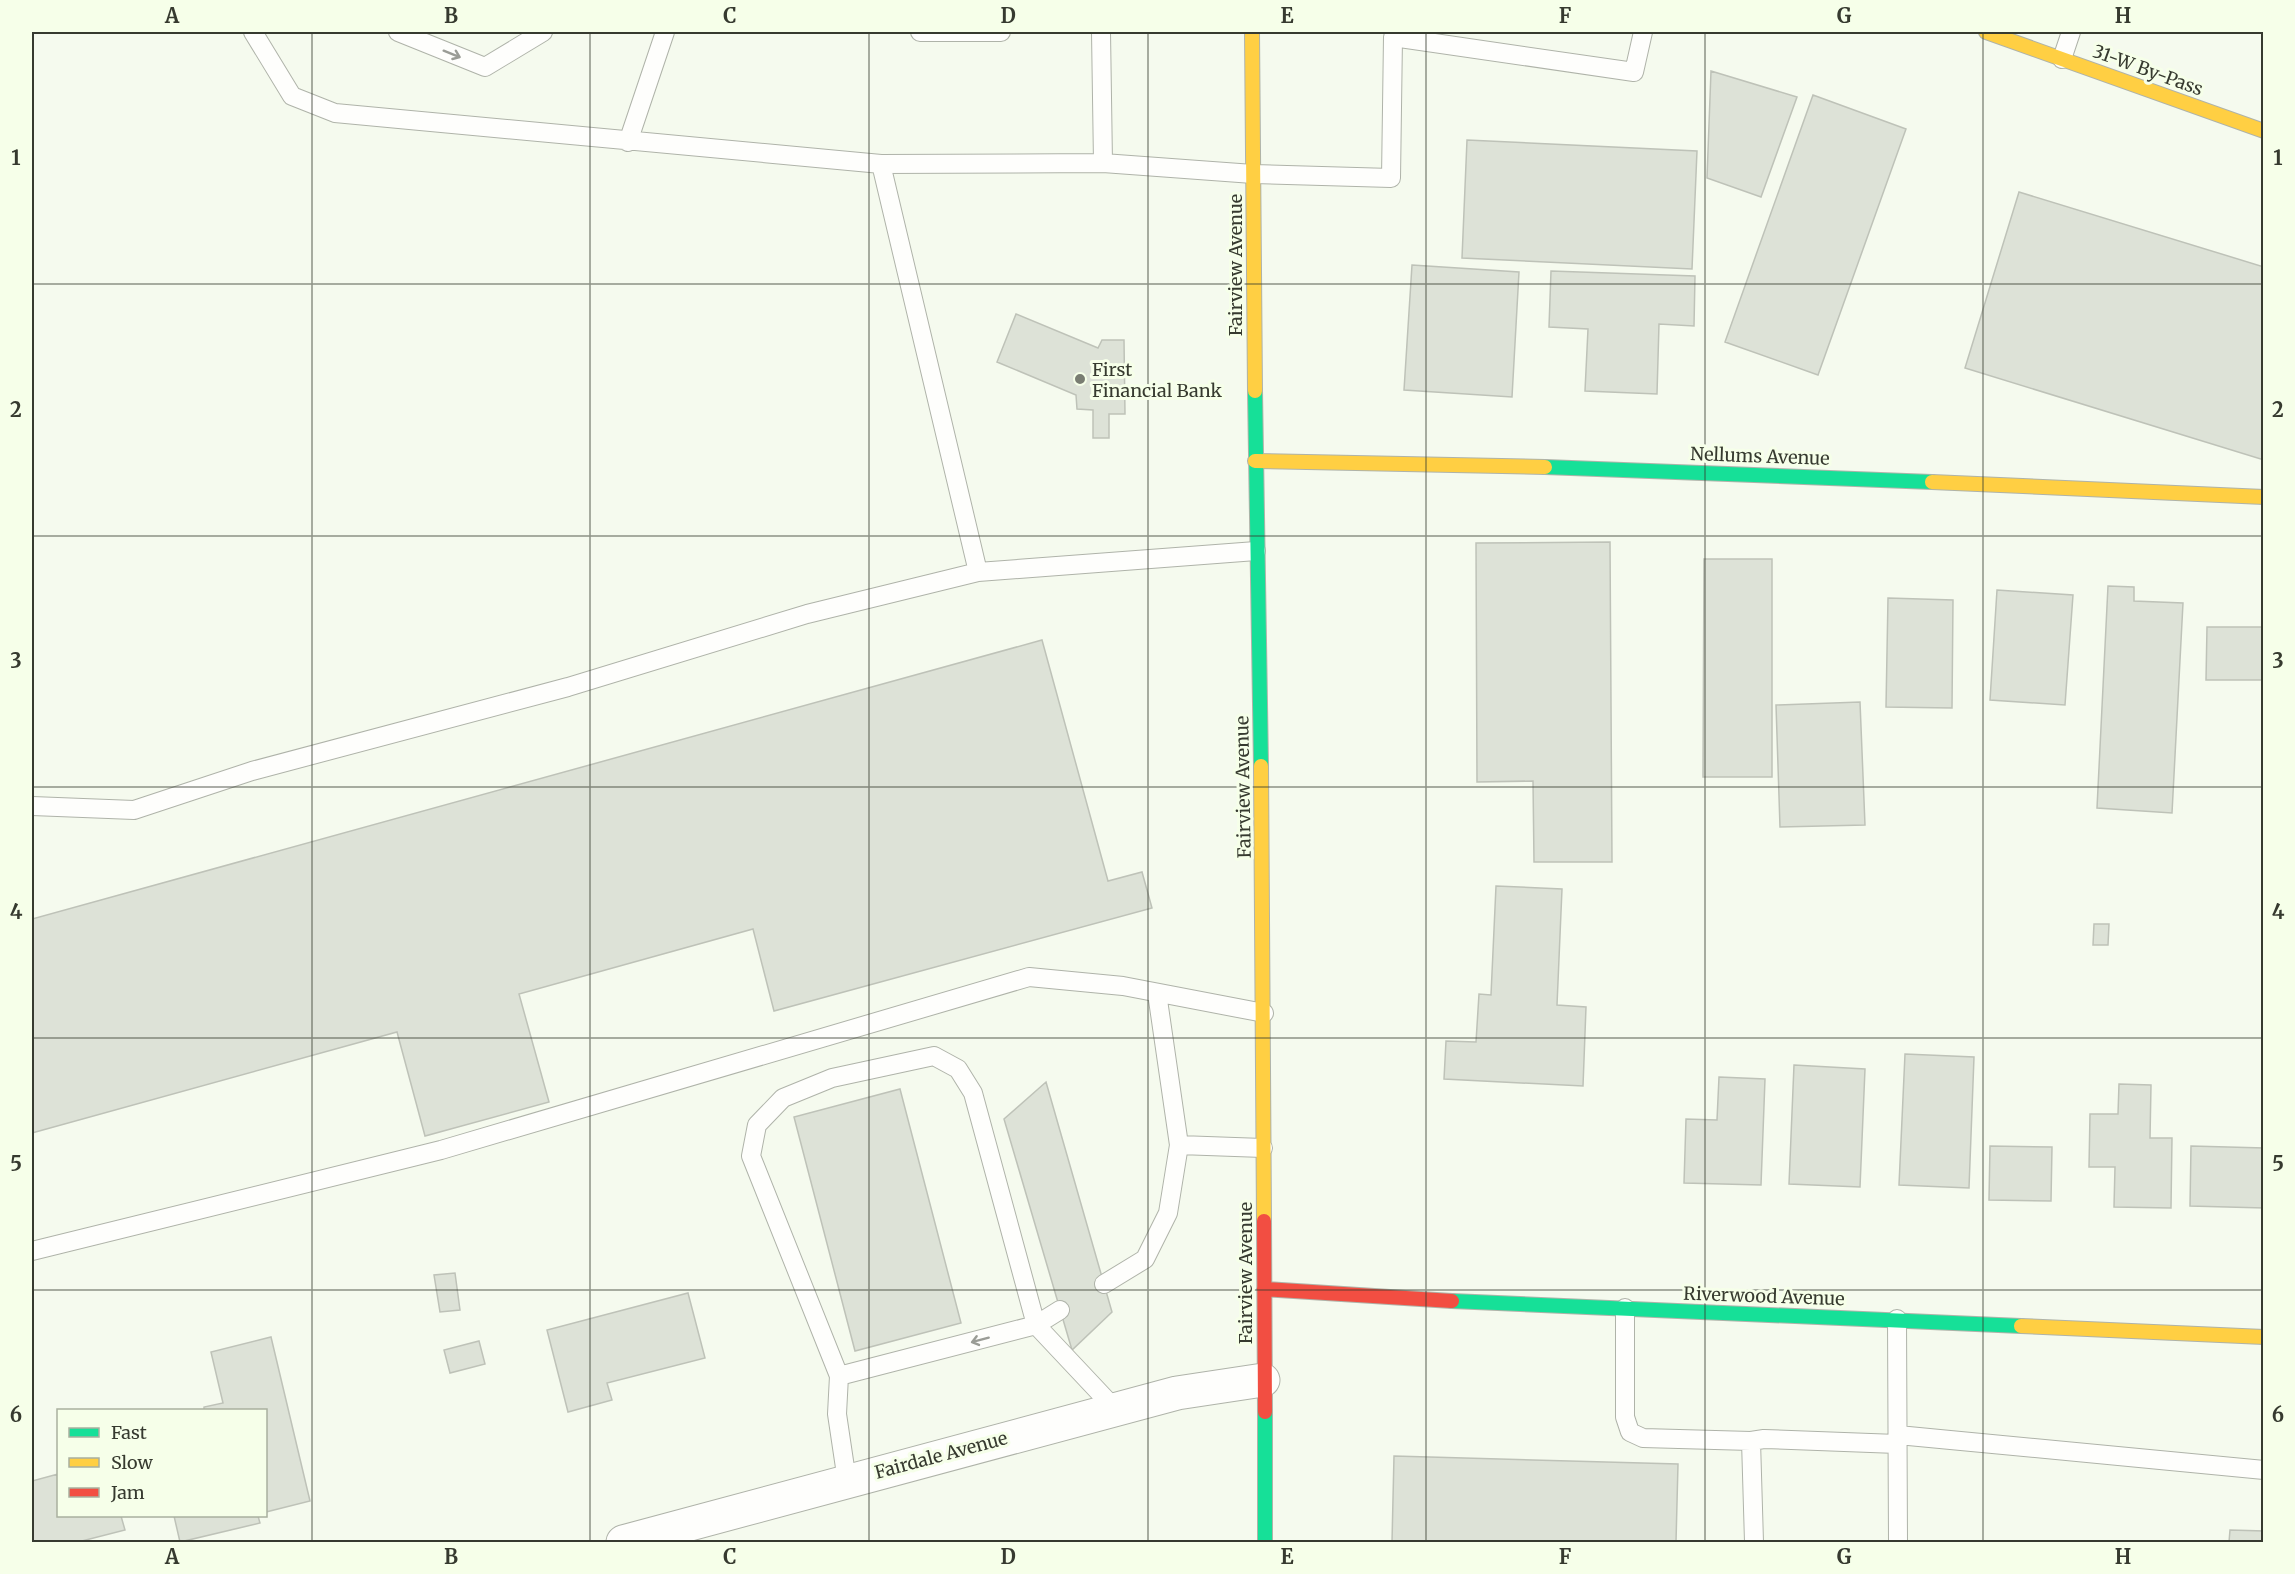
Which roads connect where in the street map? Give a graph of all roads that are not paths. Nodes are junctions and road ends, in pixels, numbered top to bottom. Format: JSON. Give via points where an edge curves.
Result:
{"nodes":[{"id":1,"x":254,"y":32,"type":"edge"},
{"id":2,"x":398,"y":32,"type":"edge"},
{"id":3,"x":543,"y":32,"type":"edge"},
{"id":4,"x":665,"y":32,"type":"edge"},
{"id":5,"x":920,"y":32,"type":"edge"},
{"id":6,"x":971,"y":32,"type":"edge"},
{"id":7,"x":1001,"y":32,"type":"edge"},
{"id":8,"x":1101,"y":32,"type":"edge"},
{"id":9,"x":1252,"y":32,"type":"edge"},
{"id":10,"x":1643,"y":32,"type":"edge"},
{"id":11,"x":1986,"y":32,"type":"edge"},
{"id":12,"x":2072,"y":32,"type":"edge"},
{"id":13,"x":2062,"y":58,"type":"junction"},
{"id":14,"x":2264,"y":130,"type":"edge"},
{"id":15,"x":628,"y":141,"type":"junction"},
{"id":16,"x":1103,"y":163,"type":"junction"},
{"id":17,"x":881,"y":164,"type":"junction"},
{"id":18,"x":1253,"y":174,"type":"junction"},
{"id":19,"x":1255,"y":461,"type":"junction"},
{"id":20,"x":2264,"y":497,"type":"edge"},
{"id":21,"x":1257,"y":551,"type":"junction"},
{"id":22,"x":978,"y":572,"type":"junction"},
{"id":23,"x":32,"y":806,"type":"edge"},
{"id":24,"x":1158,"y":993,"type":"junction"},
{"id":25,"x":1264,"y":1013,"type":"junction"},
{"id":26,"x":1179,"y":1145,"type":"junction"},
{"id":27,"x":1263,"y":1148,"type":"junction"},
{"id":28,"x":32,"y":1251,"type":"edge"},
{"id":29,"x":1104,"y":1284,"type":"dead end"},
{"id":30,"x":1264,"y":1289,"type":"junction"},
{"id":31,"x":1625,"y":1308,"type":"junction"},
{"id":32,"x":1060,"y":1310,"type":"dead end"},
{"id":33,"x":1897,"y":1320,"type":"junction"},
{"id":34,"x":1036,"y":1325,"type":"junction"},
{"id":35,"x":2264,"y":1337,"type":"edge"},
{"id":36,"x":839,"y":1376,"type":"junction"},
{"id":37,"x":1263,"y":1380,"type":"junction"},
{"id":38,"x":1115,"y":1409,"type":"junction"},
{"id":39,"x":1898,"y":1439,"type":"junction"},
{"id":40,"x":1751,"y":1441,"type":"junction"},
{"id":41,"x":2264,"y":1470,"type":"edge"},
{"id":42,"x":847,"y":1481,"type":"junction"},
{"id":43,"x":623,"y":1542,"type":"edge"},
{"id":44,"x":1265,"y":1542,"type":"edge"},
{"id":45,"x":1754,"y":1542,"type":"edge"},
{"id":46,"x":1898,"y":1542,"type":"edge"}],
"edges":[{"from":1,"to":15,"type":"lane","via":[[292,96],[335,113]]},
{"from":2,"to":3,"type":"lane","one_way":true,"via":[[485,67]]},
{"from":4,"to":15,"type":"lane"},
{"from":5,"to":6,"type":"lane"},
{"from":6,"to":7,"type":"lane"},
{"from":8,"to":16,"type":"lane"},
{"from":9,"to":18,"type":"street","name":"Fairview Avenue"},
{"from":10,"to":18,"type":"lane","via":[[1634,72],[1393,37],[1391,178]]},
{"from":11,"to":13,"type":"street","name":"31-W By-Pass"},
{"from":12,"to":13,"type":"lane"},
{"from":13,"to":14,"type":"street","name":"31-W By-Pass"},
{"from":15,"to":17,"type":"lane"},
{"from":16,"to":17,"type":"lane"},
{"from":16,"to":18,"type":"lane"},
{"from":17,"to":22,"type":"lane"},
{"from":18,"to":19,"type":"street","name":"Fairview Avenue"},
{"from":19,"to":20,"type":"street","name":"Nellums Avenue","via":[[1631,469]]},
{"from":19,"to":21,"type":"street","name":"Fairview Avenue"},
{"from":21,"to":22,"type":"lane"},
{"from":21,"to":25,"type":"street","name":"Fairview Avenue"},
{"from":22,"to":23,"type":"lane","via":[[807,614],[568,687],[252,771],[134,810]]},
{"from":24,"to":25,"type":"lane"},
{"from":24,"to":26,"type":"lane"},
{"from":24,"to":28,"type":"lane","via":[[1029,977],[441,1150]]},
{"from":25,"to":27,"type":"street","name":"Fairview Avenue"},
{"from":26,"to":27,"type":"lane"},
{"from":26,"to":29,"type":"lane","via":[[1168,1212],[1146,1259]]},
{"from":27,"to":30,"type":"street","name":"Fairview Avenue"},
{"from":30,"to":31,"type":"street","name":"Riverwood Avenue"},
{"from":30,"to":37,"type":"street","name":"Fairview Avenue"},
{"from":31,"to":33,"type":"street","name":"Riverwood Avenue"},
{"from":31,"to":40,"type":"lane","via":[[1625,1417],[1630,1432],[1642,1438]]},
{"from":32,"to":34,"type":"lane"},
{"from":33,"to":35,"type":"street","name":"Riverwood Avenue"},
{"from":33,"to":39,"type":"lane"},
{"from":34,"to":36,"type":"lane","one_way":true},
{"from":34,"to":36,"type":"lane","via":[[973,1093],[958,1069],[934,1056],[832,1078],[783,1098],[757,1125],[751,1156]]},
{"from":34,"to":38,"type":"lane"},
{"from":36,"to":42,"type":"lane","via":[[837,1414]]},
{"from":37,"to":38,"type":"street","name":"Fairdale Avenue","via":[[1177,1393]]},
{"from":37,"to":44,"type":"street","name":"Fairview Avenue"},
{"from":38,"to":42,"type":"street","name":"Fairdale Avenue"},
{"from":39,"to":40,"type":"lane"},
{"from":39,"to":41,"type":"lane"},
{"from":39,"to":46,"type":"lane"},
{"from":40,"to":45,"type":"lane"},
{"from":42,"to":43,"type":"street","name":"Fairdale Avenue"}]}
